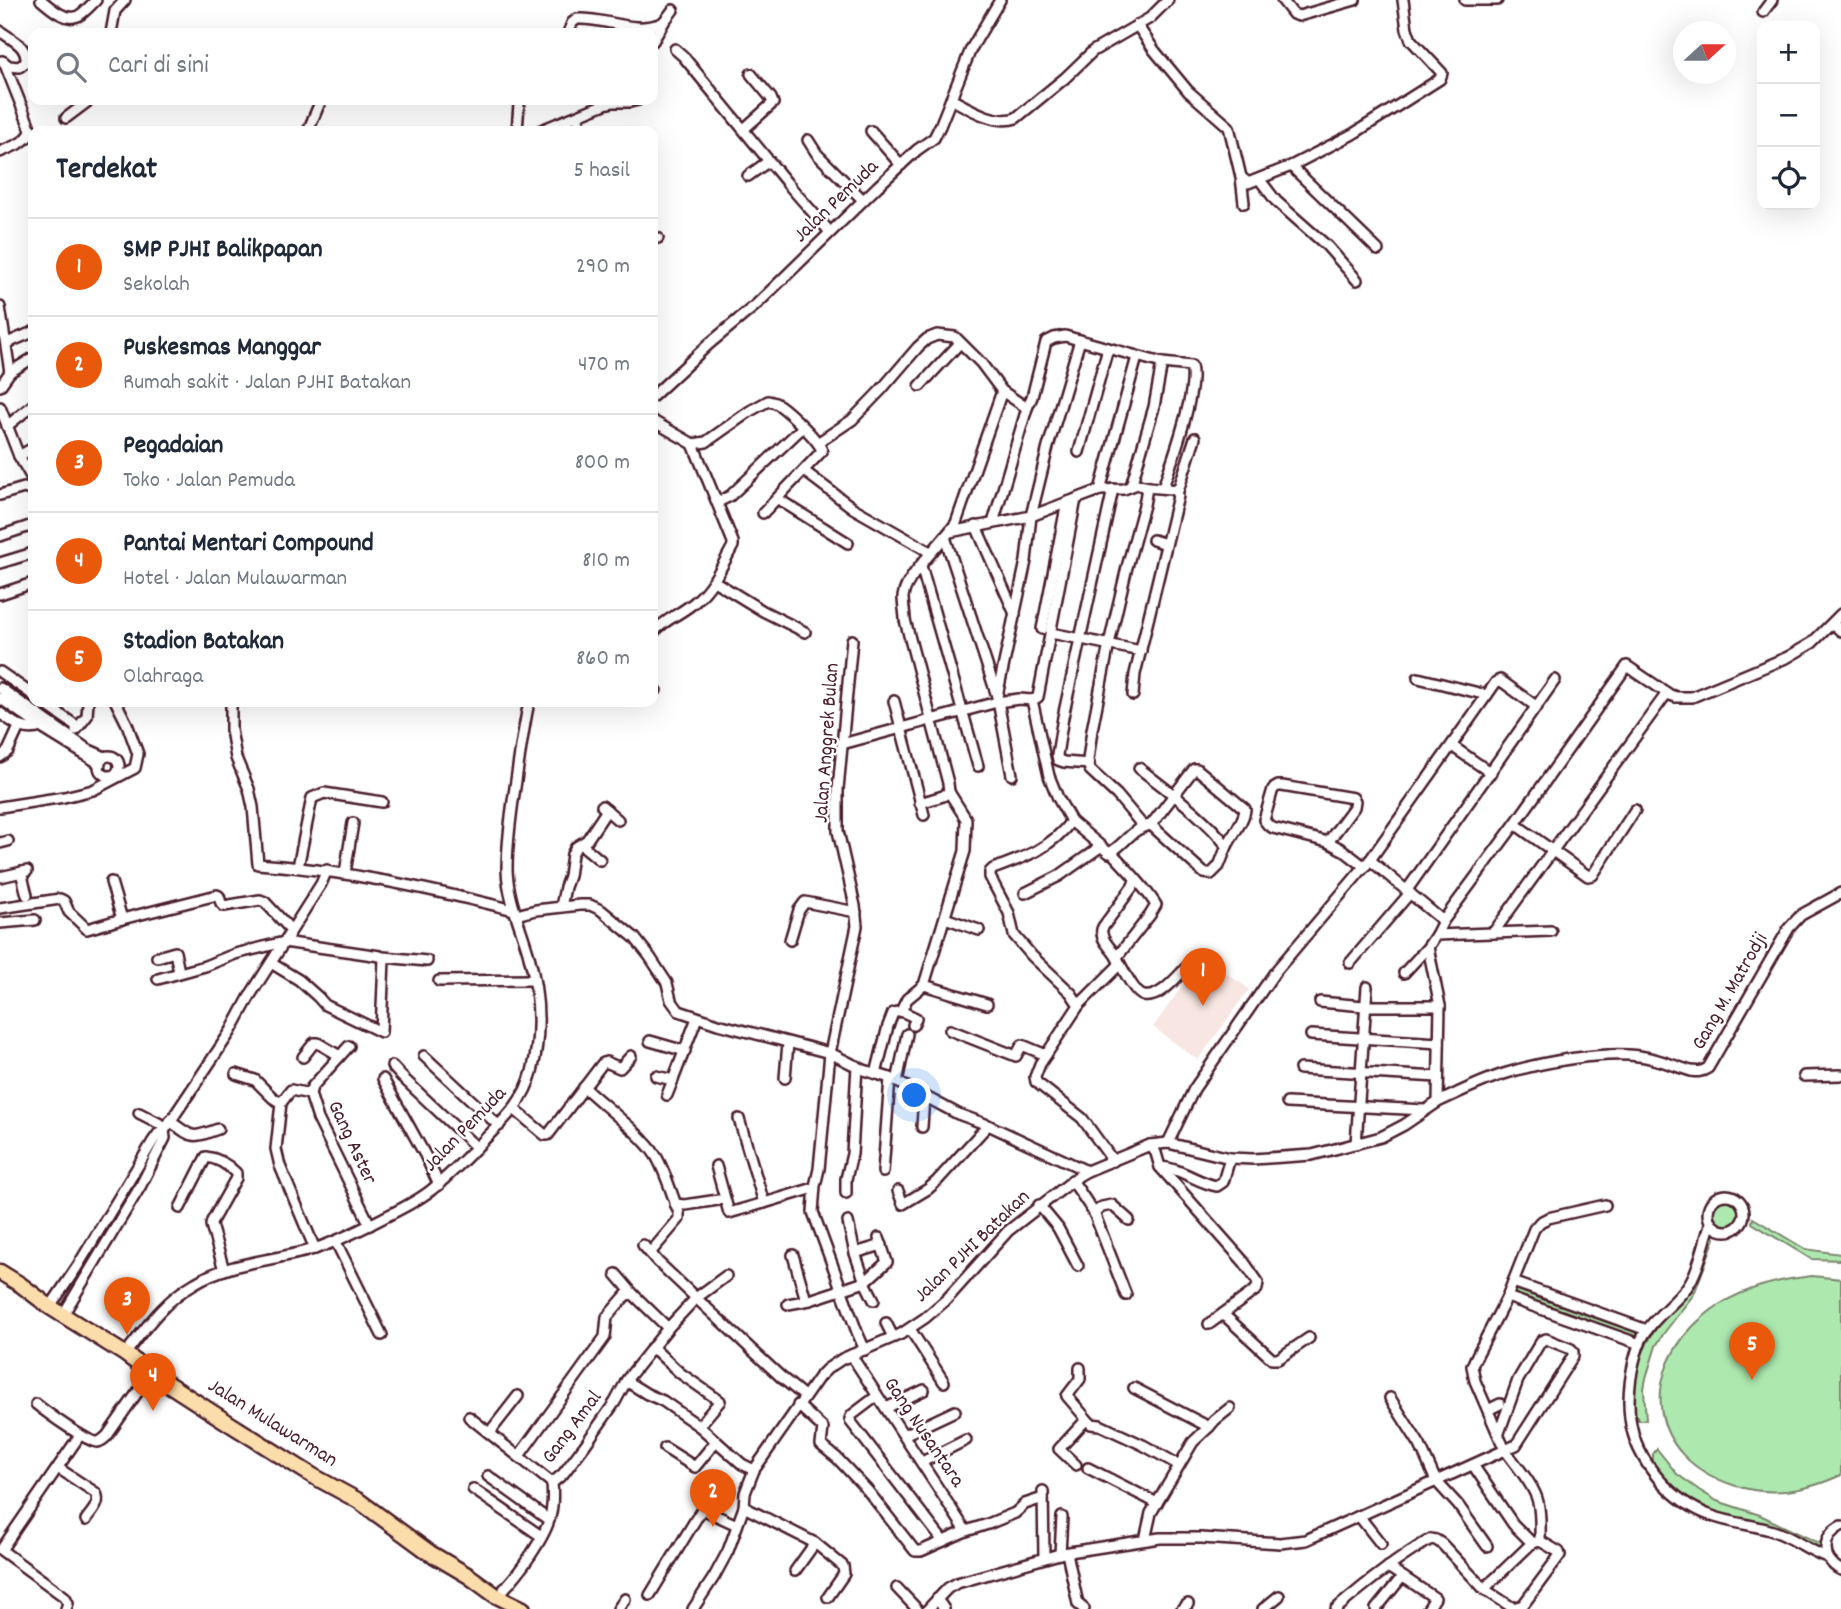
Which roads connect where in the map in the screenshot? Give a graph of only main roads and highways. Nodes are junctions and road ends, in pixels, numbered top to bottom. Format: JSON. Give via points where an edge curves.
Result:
{"nodes":[{"id":1,"x":0,"y":1272,"type":"edge"},
{"id":2,"x":472,"y":1572,"type":"junction"},
{"id":3,"x":521,"y":1607,"type":"edge"}],
"edges":[{"from":1,"to":2,"type":"highway","name":"Jalan Mulawarman","via":[[313,1476]]},
{"from":2,"to":3,"type":"highway","via":[[504,1589]]},
{"from":2,"to":3,"type":"highway","via":[[495,1595]]}]}
